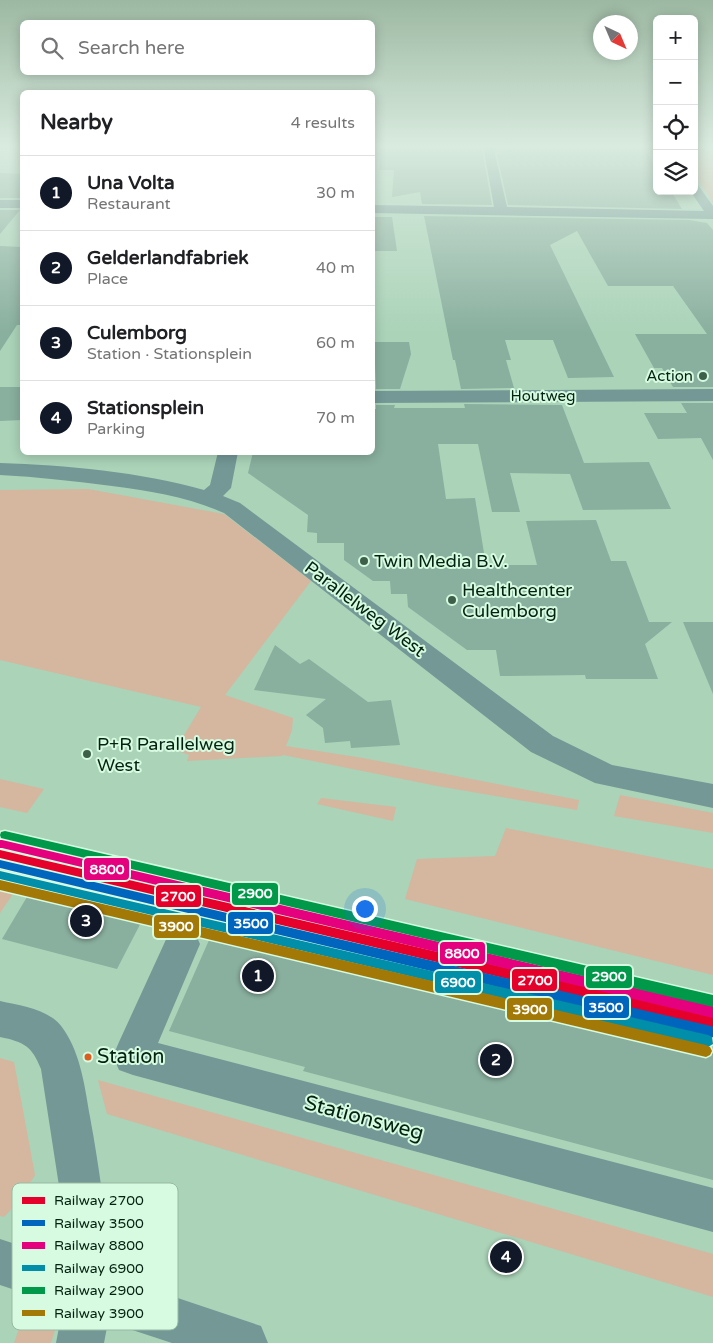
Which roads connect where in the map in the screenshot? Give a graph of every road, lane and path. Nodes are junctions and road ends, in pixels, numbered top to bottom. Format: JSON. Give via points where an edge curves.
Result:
{"nodes":[{"id":1,"x":500,"y":208,"type":"edge"},
{"id":2,"x":375,"y":209,"type":"edge"},
{"id":3,"x":501,"y":211,"type":"junction"},
{"id":4,"x":713,"y":215,"type":"edge"},
{"id":5,"x":713,"y":395,"type":"edge"},
{"id":6,"x":375,"y":397,"type":"edge"},
{"id":7,"x":227,"y":455,"type":"edge"},
{"id":8,"x":0,"y":469,"type":"edge"},
{"id":9,"x":209,"y":496,"type":"junction"},
{"id":10,"x":713,"y":796,"type":"edge"},
{"id":11,"x":182,"y":944,"type":"dead end"},
{"id":12,"x":0,"y":1019,"type":"edge"},
{"id":13,"x":80,"y":1183,"type":"edge"},
{"id":14,"x":713,"y":1210,"type":"edge"},
{"id":15,"x":0,"y":1262,"type":"edge"},
{"id":16,"x":12,"y":1266,"type":"edge"},
{"id":17,"x":178,"y":1320,"type":"edge"},
{"id":18,"x":82,"y":1330,"type":"edge"},
{"id":19,"x":80,"y":1343,"type":"edge"},
{"id":20,"x":244,"y":1343,"type":"edge"}],
"edges":[{"from":1,"to":3,"type":"street"},
{"from":2,"to":3,"type":"street"},
{"from":3,"to":4,"type":"street"},
{"from":5,"to":6,"type":"street","name":"Houtweg"},
{"from":7,"to":9,"type":"street","via":[[220,488]]},
{"from":8,"to":9,"type":"street","name":"Parallelweg West","via":[[103,478]]},
{"from":9,"to":10,"type":"street","name":"Parallelweg West","via":[[232,508],[542,744],[606,775]]},
{"from":11,"to":14,"type":"street","name":"Stationsweg","via":[[133,1056]]},
{"from":12,"to":13,"type":"street","via":[[32,1026],[50,1042],[61,1069]]},
{"from":15,"to":16,"type":"street"},
{"from":17,"to":20,"type":"street"},
{"from":18,"to":19,"type":"street"}]}
